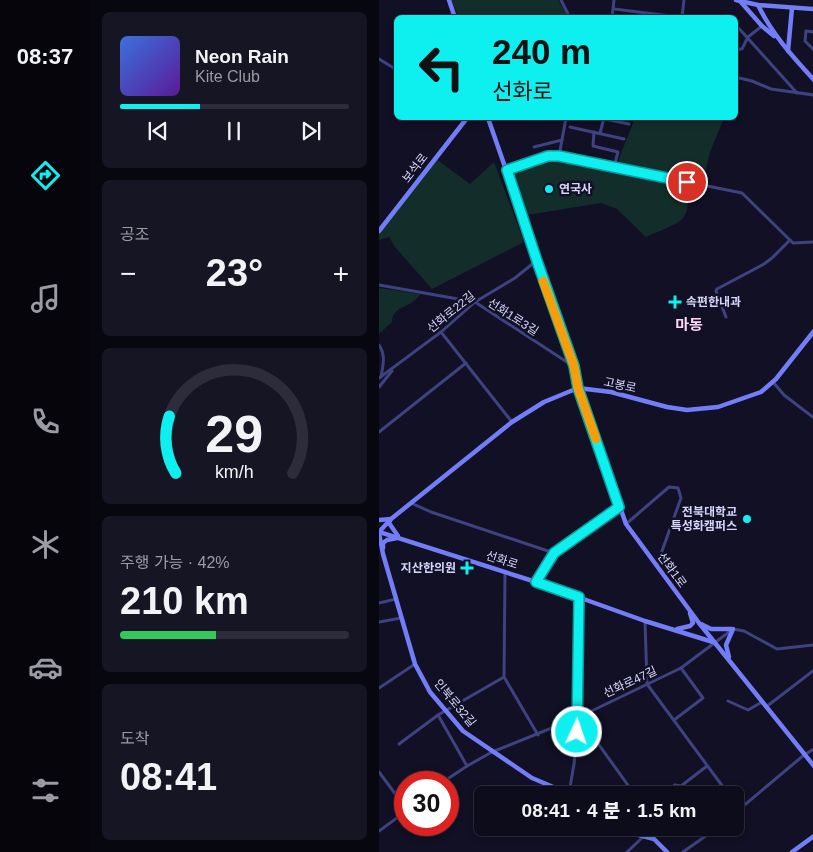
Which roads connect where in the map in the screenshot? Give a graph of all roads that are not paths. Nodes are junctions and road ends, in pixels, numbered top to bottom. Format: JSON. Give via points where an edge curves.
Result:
{"nodes":[{"id":1,"x":449,"y":0,"type":"edge"},
{"id":2,"x":561,"y":0,"type":"edge"},
{"id":3,"x":614,"y":0,"type":"edge"},
{"id":4,"x":684,"y":0,"type":"edge"},
{"id":5,"x":738,"y":0,"type":"edge"},
{"id":6,"x":758,"y":2,"type":"edge"},
{"id":7,"x":791,"y":8,"type":"junction"},
{"id":8,"x":614,"y":9,"type":"junction"},
{"id":9,"x":813,"y":10,"type":"edge"},
{"id":10,"x":454,"y":15,"type":"edge"},
{"id":11,"x":568,"y":15,"type":"edge"},
{"id":12,"x":613,"y":15,"type":"edge"},
{"id":13,"x":665,"y":15,"type":"edge"},
{"id":14,"x":682,"y":15,"type":"edge"},
{"id":15,"x":762,"y":26,"type":"junction"},
{"id":16,"x":738,"y":27,"type":"edge"},
{"id":17,"x":813,"y":32,"type":"edge"},
{"id":18,"x":748,"y":37,"type":"junction"},
{"id":19,"x":779,"y":41,"type":"junction"},
{"id":20,"x":738,"y":49,"type":"edge"},
{"id":21,"x":813,"y":50,"type":"edge"},
{"id":22,"x":788,"y":51,"type":"junction"},
{"id":23,"x":379,"y":59,"type":"edge"},
{"id":24,"x":394,"y":68,"type":"edge"},
{"id":25,"x":738,"y":78,"type":"edge"},
{"id":26,"x":813,"y":80,"type":"edge"},
{"id":27,"x":797,"y":93,"type":"junction"},
{"id":28,"x":813,"y":95,"type":"edge"},
{"id":29,"x":465,"y":120,"type":"edge"},
{"id":30,"x":489,"y":120,"type":"edge"},
{"id":31,"x":566,"y":120,"type":"edge"},
{"id":32,"x":602,"y":120,"type":"edge"},
{"id":33,"x":611,"y":120,"type":"edge"},
{"id":34,"x":629,"y":124,"type":"dead end"},
{"id":35,"x":570,"y":127,"type":"dead end"},
{"id":36,"x":594,"y":132,"type":"junction"},
{"id":37,"x":600,"y":133,"type":"junction"},
{"id":38,"x":624,"y":138,"type":"dead end"},
{"id":39,"x":562,"y":140,"type":"junction"},
{"id":40,"x":534,"y":147,"type":"dead end"},
{"id":41,"x":559,"y":156,"type":"junction"},
{"id":42,"x":614,"y":167,"type":"junction"},
{"id":43,"x":507,"y":170,"type":"junction"},
{"id":44,"x":379,"y":231,"type":"edge"},
{"id":45,"x":790,"y":240,"type":"junction"},
{"id":46,"x":813,"y":242,"type":"edge"},
{"id":47,"x":537,"y":261,"type":"junction"},
{"id":48,"x":379,"y":286,"type":"edge"},
{"id":49,"x":475,"y":302,"type":"junction"},
{"id":50,"x":726,"y":317,"type":"dead end"},
{"id":51,"x":813,"y":331,"type":"edge"},
{"id":52,"x":441,"y":332,"type":"junction"},
{"id":53,"x":379,"y":345,"type":"edge"},
{"id":54,"x":466,"y":363,"type":"junction"},
{"id":55,"x":574,"y":366,"type":"junction"},
{"id":56,"x":394,"y":368,"type":"junction"},
{"id":57,"x":380,"y":378,"type":"edge"},
{"id":58,"x":773,"y":382,"type":"junction"},
{"id":59,"x":379,"y":387,"type":"edge"},
{"id":60,"x":578,"y":388,"type":"junction"},
{"id":61,"x":813,"y":418,"type":"edge"},
{"id":62,"x":512,"y":422,"type":"junction"},
{"id":63,"x":379,"y":432,"type":"edge"},
{"id":64,"x":410,"y":503,"type":"junction"},
{"id":65,"x":619,"y":507,"type":"junction"},
{"id":66,"x":391,"y":518,"type":"junction"},
{"id":67,"x":379,"y":520,"type":"edge"},
{"id":68,"x":626,"y":524,"type":"junction"},
{"id":69,"x":379,"y":532,"type":"edge"},
{"id":70,"x":399,"y":537,"type":"junction"},
{"id":71,"x":381,"y":552,"type":"edge"},
{"id":72,"x":554,"y":553,"type":"junction"},
{"id":73,"x":657,"y":565,"type":"junction"},
{"id":74,"x":505,"y":572,"type":"junction"},
{"id":75,"x":536,"y":582,"type":"junction"},
{"id":76,"x":579,"y":597,"type":"junction"},
{"id":77,"x":396,"y":599,"type":"junction"},
{"id":78,"x":379,"y":603,"type":"edge"},
{"id":79,"x":688,"y":608,"type":"junction"},
{"id":80,"x":401,"y":618,"type":"junction"},
{"id":81,"x":645,"y":621,"type":"junction"},
{"id":82,"x":379,"y":622,"type":"edge"},
{"id":83,"x":699,"y":623,"type":"junction"},
{"id":84,"x":676,"y":629,"type":"junction"},
{"id":85,"x":733,"y":630,"type":"junction"},
{"id":86,"x":714,"y":642,"type":"junction"},
{"id":87,"x":813,"y":645,"type":"edge"},
{"id":88,"x":731,"y":663,"type":"junction"},
{"id":89,"x":415,"y":664,"type":"junction"},
{"id":90,"x":681,"y":668,"type":"junction"},
{"id":91,"x":813,"y":670,"type":"edge"},
{"id":92,"x":504,"y":676,"type":"junction"},
{"id":93,"x":647,"y":684,"type":"junction"},
{"id":94,"x":379,"y":688,"type":"edge"},
{"id":95,"x":728,"y":701,"type":"dead end"},
{"id":96,"x":762,"y":702,"type":"junction"},
{"id":97,"x":765,"y":707,"type":"junction"},
{"id":98,"x":445,"y":710,"type":"junction"},
{"id":99,"x":438,"y":715,"type":"junction"},
{"id":100,"x":579,"y":717,"type":"junction"},
{"id":101,"x":674,"y":720,"type":"junction"},
{"id":102,"x":538,"y":735,"type":"junction"},
{"id":103,"x":399,"y":744,"type":"dead end"},
{"id":104,"x":813,"y":750,"type":"edge"},
{"id":105,"x":492,"y":752,"type":"junction"},
{"id":106,"x":804,"y":755,"type":"junction"},
{"id":107,"x":467,"y":766,"type":"junction"},
{"id":108,"x":707,"y":766,"type":"junction"},
{"id":109,"x":813,"y":766,"type":"edge"},
{"id":110,"x":459,"y":771,"type":"edge"},
{"id":111,"x":379,"y":772,"type":"edge"},
{"id":112,"x":675,"y":785,"type":"edge"},
{"id":113,"x":552,"y":786,"type":"edge"},
{"id":114,"x":572,"y":786,"type":"edge"},
{"id":115,"x":629,"y":786,"type":"edge"},
{"id":116,"x":722,"y":786,"type":"edge"},
{"id":117,"x":394,"y":792,"type":"edge"},
{"id":118,"x":744,"y":807,"type":"edge"},
{"id":119,"x":394,"y":820,"type":"edge"},
{"id":120,"x":379,"y":831,"type":"edge"},
{"id":121,"x":644,"y":836,"type":"joint"},
{"id":122,"x":705,"y":836,"type":"edge"},
{"id":123,"x":813,"y":836,"type":"edge"},
{"id":124,"x":627,"y":852,"type":"edge"},
{"id":125,"x":667,"y":852,"type":"edge"},
{"id":126,"x":683,"y":852,"type":"edge"},
{"id":127,"x":792,"y":852,"type":"edge"}],
"edges":[{"from":1,"to":10,"type":"street"},
{"from":2,"to":11,"type":"street"},
{"from":3,"to":8,"type":"street"},
{"from":4,"to":14,"type":"street"},
{"from":5,"to":6,"type":"street"},
{"from":5,"to":15,"type":"street"},
{"from":6,"to":7,"type":"street"},
{"from":6,"to":19,"type":"street"},
{"from":7,"to":9,"type":"street"},
{"from":7,"to":22,"type":"street"},
{"from":8,"to":12,"type":"street"},
{"from":8,"to":13,"type":"street"},
{"from":15,"to":18,"type":"street"},
{"from":15,"to":19,"type":"street"},
{"from":16,"to":18,"type":"street"},
{"from":17,"to":21,"type":"street","via":[[807,31],[805,40]]},
{"from":18,"to":20,"type":"street","via":[[742,49]]},
{"from":18,"to":27,"type":"street"},
{"from":19,"to":22,"type":"street"},
{"from":22,"to":26,"type":"street"},
{"from":23,"to":24,"type":"street"},
{"from":25,"to":27,"type":"street","via":[[771,90]]},
{"from":27,"to":28,"type":"street"},
{"from":29,"to":44,"type":"street","name":"보석로"},
{"from":30,"to":43,"type":"street","name":"선화1로"},
{"from":31,"to":39,"type":"street"},
{"from":32,"to":37,"type":"street"},
{"from":33,"to":34,"type":"street"},
{"from":35,"to":36,"type":"street"},
{"from":36,"to":37,"type":"street"},
{"from":36,"to":42,"type":"street","via":[[593,146],[618,152]]},
{"from":37,"to":38,"type":"street"},
{"from":39,"to":40,"type":"street"},
{"from":39,"to":41,"type":"street"},
{"from":41,"to":42,"type":"street"},
{"from":41,"to":43,"type":"street","via":[[548,156]]},
{"from":42,"to":45,"type":"street","via":[[742,193]]},
{"from":43,"to":47,"type":"street","name":"선화1로"},
{"from":45,"to":46,"type":"street","via":[[793,243]]},
{"from":45,"to":50,"type":"street","via":[[764,264],[717,289]]},
{"from":47,"to":49,"type":"street","name":"선화로22길"},
{"from":47,"to":55,"type":"street","name":"선화1로"},
{"from":48,"to":49,"type":"street","name":"선화1로3길"},
{"from":49,"to":52,"type":"street","name":"선화로22길"},
{"from":49,"to":55,"type":"street","name":"선화1로3길"},
{"from":51,"to":58,"type":"street","name":"고봉로"},
{"from":52,"to":54,"type":"street"},
{"from":52,"to":56,"type":"street","name":"선화로22길"},
{"from":53,"to":57,"type":"street","via":[[384,356]]},
{"from":54,"to":62,"type":"street"},
{"from":54,"to":63,"type":"street"},
{"from":55,"to":60,"type":"street","name":"선화1로"},
{"from":56,"to":57,"type":"street","name":"선화로22길"},
{"from":56,"to":59,"type":"street"},
{"from":58,"to":60,"type":"street","name":"고봉로","via":[[761,392],[741,400],[697,410],[667,407],[611,392]]},
{"from":58,"to":61,"type":"street"},
{"from":60,"to":62,"type":"street","name":"고봉로","via":[[543,402]]},
{"from":60,"to":65,"type":"street","name":"선화1로"},
{"from":62,"to":64,"type":"street","name":"고봉로"},
{"from":64,"to":66,"type":"street","name":"고봉로"},
{"from":64,"to":72,"type":"street"},
{"from":65,"to":68,"type":"street","name":"선화1로"},
{"from":65,"to":72,"type":"street"},
{"from":66,"to":67,"type":"street"},
{"from":66,"to":69,"type":"street","name":"고봉로"},
{"from":66,"to":70,"type":"street","via":[[390,527]]},
{"from":68,"to":73,"type":"street","name":"선화1로"},
{"from":68,"to":73,"type":"street","via":[[669,487],[678,488],[681,498]]},
{"from":69,"to":70,"type":"street","name":"선화로"},
{"from":69,"to":71,"type":"street","name":"인북로32길"},
{"from":70,"to":71,"type":"street","via":[[383,543]]},
{"from":70,"to":74,"type":"street","name":"선화로"},
{"from":71,"to":77,"type":"street","name":"인북로32길"},
{"from":72,"to":75,"type":"street"},
{"from":73,"to":79,"type":"street","name":"선화1로"},
{"from":74,"to":75,"type":"street","name":"선화로"},
{"from":74,"to":92,"type":"street"},
{"from":75,"to":76,"type":"street","name":"선화로"},
{"from":76,"to":81,"type":"street","name":"선화로"},
{"from":76,"to":100,"type":"street"},
{"from":77,"to":78,"type":"street"},
{"from":77,"to":80,"type":"street","name":"인북로32길"},
{"from":79,"to":83,"type":"street","name":"선화1로"},
{"from":79,"to":84,"type":"street","via":[[693,623]]},
{"from":80,"to":82,"type":"street"},
{"from":80,"to":89,"type":"street","name":"인북로32길"},
{"from":81,"to":84,"type":"street","name":"선화로"},
{"from":81,"to":93,"type":"street"},
{"from":83,"to":85,"type":"street","via":[[711,629]]},
{"from":83,"to":86,"type":"street","name":"선화1로"},
{"from":84,"to":86,"type":"street","name":"선화로"},
{"from":85,"to":86,"type":"street","name":"선화로47길"},
{"from":85,"to":87,"type":"street","via":[[744,631],[777,649]]},
{"from":85,"to":88,"type":"street","via":[[726,651]]},
{"from":86,"to":88,"type":"street"},
{"from":86,"to":90,"type":"street","name":"선화로47길"},
{"from":88,"to":96,"type":"street"},
{"from":89,"to":94,"type":"street"},
{"from":89,"to":98,"type":"street","name":"인북로32길","via":[[430,692]]},
{"from":90,"to":93,"type":"street","name":"선화로47길"},
{"from":90,"to":101,"type":"street","via":[[703,698]]},
{"from":91,"to":97,"type":"street"},
{"from":92,"to":98,"type":"street"},
{"from":92,"to":102,"type":"street"},
{"from":93,"to":100,"type":"street","name":"선화로47길"},
{"from":93,"to":101,"type":"street"},
{"from":95,"to":96,"type":"street","via":[[748,710]]},
{"from":96,"to":97,"type":"street"},
{"from":97,"to":106,"type":"street"},
{"from":98,"to":99,"type":"street"},
{"from":98,"to":105,"type":"street","name":"인북로32길","via":[[463,731]]},
{"from":99,"to":103,"type":"street"},
{"from":99,"to":107,"type":"street"},
{"from":100,"to":102,"type":"street","name":"선화로47길"},
{"from":100,"to":114,"type":"street"},
{"from":100,"to":115,"type":"street"},
{"from":101,"to":108,"type":"street"},
{"from":102,"to":105,"type":"street","name":"선화로47길"},
{"from":104,"to":106,"type":"street"},
{"from":105,"to":107,"type":"street","name":"선화로47길"},
{"from":105,"to":113,"type":"street","name":"인북로32길","via":[[532,778]]},
{"from":106,"to":109,"type":"street"},
{"from":106,"to":118,"type":"street"},
{"from":107,"to":110,"type":"street","name":"선화로47길"},
{"from":108,"to":112,"type":"street","via":[[681,786]]},
{"from":108,"to":116,"type":"street"},
{"from":111,"to":117,"type":"street"},
{"from":119,"to":120,"type":"street"},
{"from":121,"to":124,"type":"street"},
{"from":121,"to":125,"type":"street","via":[[654,839]]},
{"from":122,"to":126,"type":"street"},
{"from":123,"to":127,"type":"street"}]}
